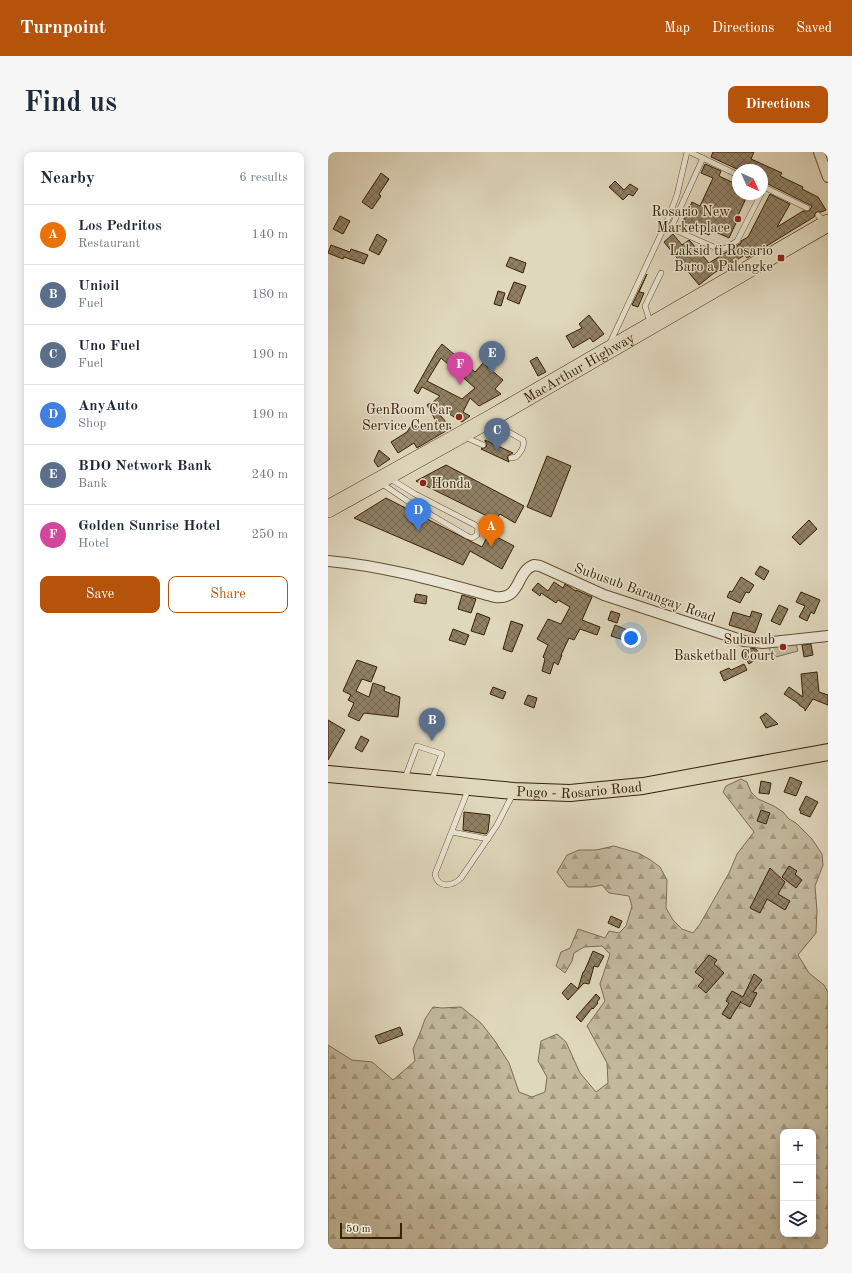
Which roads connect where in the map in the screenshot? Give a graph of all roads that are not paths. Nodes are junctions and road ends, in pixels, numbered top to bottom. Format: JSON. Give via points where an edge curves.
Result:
{"nodes":[{"id":1,"x":686,"y":152,"type":"edge"},
{"id":2,"x":690,"y":152,"type":"edge"},
{"id":3,"x":819,"y":152,"type":"edge"},
{"id":4,"x":703,"y":158,"type":"junction"},
{"id":5,"x":732,"y":172,"type":"edge"},
{"id":6,"x":828,"y":177,"type":"edge"},
{"id":7,"x":768,"y":192,"type":"edge"},
{"id":8,"x":757,"y":200,"type":"edge"},
{"id":9,"x":808,"y":208,"type":"dead end"},
{"id":10,"x":824,"y":221,"type":"edge"},
{"id":11,"x":661,"y":273,"type":"dead end"},
{"id":12,"x":651,"y":325,"type":"junction"},
{"id":13,"x":606,"y":351,"type":"junction"},
{"id":14,"x":488,"y":420,"type":"junction"},
{"id":15,"x":461,"y":435,"type":"junction"},
{"id":16,"x":483,"y":445,"type":"dead end"},
{"id":17,"x":511,"y":458,"type":"dead end"},
{"id":18,"x":382,"y":479,"type":"junction"},
{"id":19,"x":328,"y":509,"type":"edge"},
{"id":20,"x":328,"y":561,"type":"edge"},
{"id":21,"x":828,"y":636,"type":"edge"},
{"id":22,"x":828,"y":752,"type":"edge"},
{"id":23,"x":328,"y":774,"type":"edge"},
{"id":24,"x":404,"y":781,"type":"junction"},
{"id":25,"x":431,"y":783,"type":"junction"},
{"id":26,"x":469,"y":787,"type":"junction"},
{"id":27,"x":514,"y":791,"type":"junction"},
{"id":28,"x":452,"y":832,"type":"junction"},
{"id":29,"x":488,"y":839,"type":"junction"}],
"edges":[{"from":1,"to":13,"type":"lane","via":[[677,195],[668,219]]},
{"from":2,"to":4,"type":"lane"},
{"from":3,"to":6,"type":"street"},
{"from":4,"to":5,"type":"lane"},
{"from":4,"to":8,"type":"lane","via":[[672,226],[675,230],[721,250],[737,241]]},
{"from":7,"to":9,"type":"lane"},
{"from":10,"to":12,"type":"highway","name":"MacArthur Highway"},
{"from":11,"to":12,"type":"lane","via":[[646,306]]},
{"from":12,"to":13,"type":"highway","name":"MacArthur Highway"},
{"from":13,"to":14,"type":"highway","name":"MacArthur Highway"},
{"from":14,"to":15,"type":"highway","name":"MacArthur Highway"},
{"from":14,"to":17,"type":"lane","via":[[523,440],[520,452]]},
{"from":15,"to":16,"type":"lane"},
{"from":15,"to":18,"type":"highway","name":"MacArthur Highway"},
{"from":18,"to":18,"type":"lane","via":[[406,500],[467,536],[472,538],[477,535],[478,528],[475,525]]},
{"from":18,"to":19,"type":"highway","name":"MacArthur Highway"},
{"from":20,"to":21,"type":"street","name":"Subusub Barangay Road","via":[[410,574],[501,598],[511,594],[526,571],[534,565],[604,595],[744,641],[763,643]]},
{"from":22,"to":27,"type":"main road","name":"Pugo - Rosario Road","via":[[644,786],[570,793]]},
{"from":23,"to":24,"type":"main road","name":"Pugo - Rosario Road"},
{"from":24,"to":25,"type":"main road","name":"Pugo - Rosario Road"},
{"from":24,"to":25,"type":"lane","via":[[417,746],[442,754]]},
{"from":25,"to":26,"type":"main road","name":"Pugo - Rosario Road"},
{"from":26,"to":27,"type":"main road","name":"Pugo - Rosario Road"},
{"from":26,"to":28,"type":"lane"},
{"from":27,"to":29,"type":"lane"},
{"from":28,"to":29,"type":"lane"},
{"from":28,"to":29,"type":"lane","via":[[435,874],[440,883],[446,885],[456,883],[461,878]]}]}
